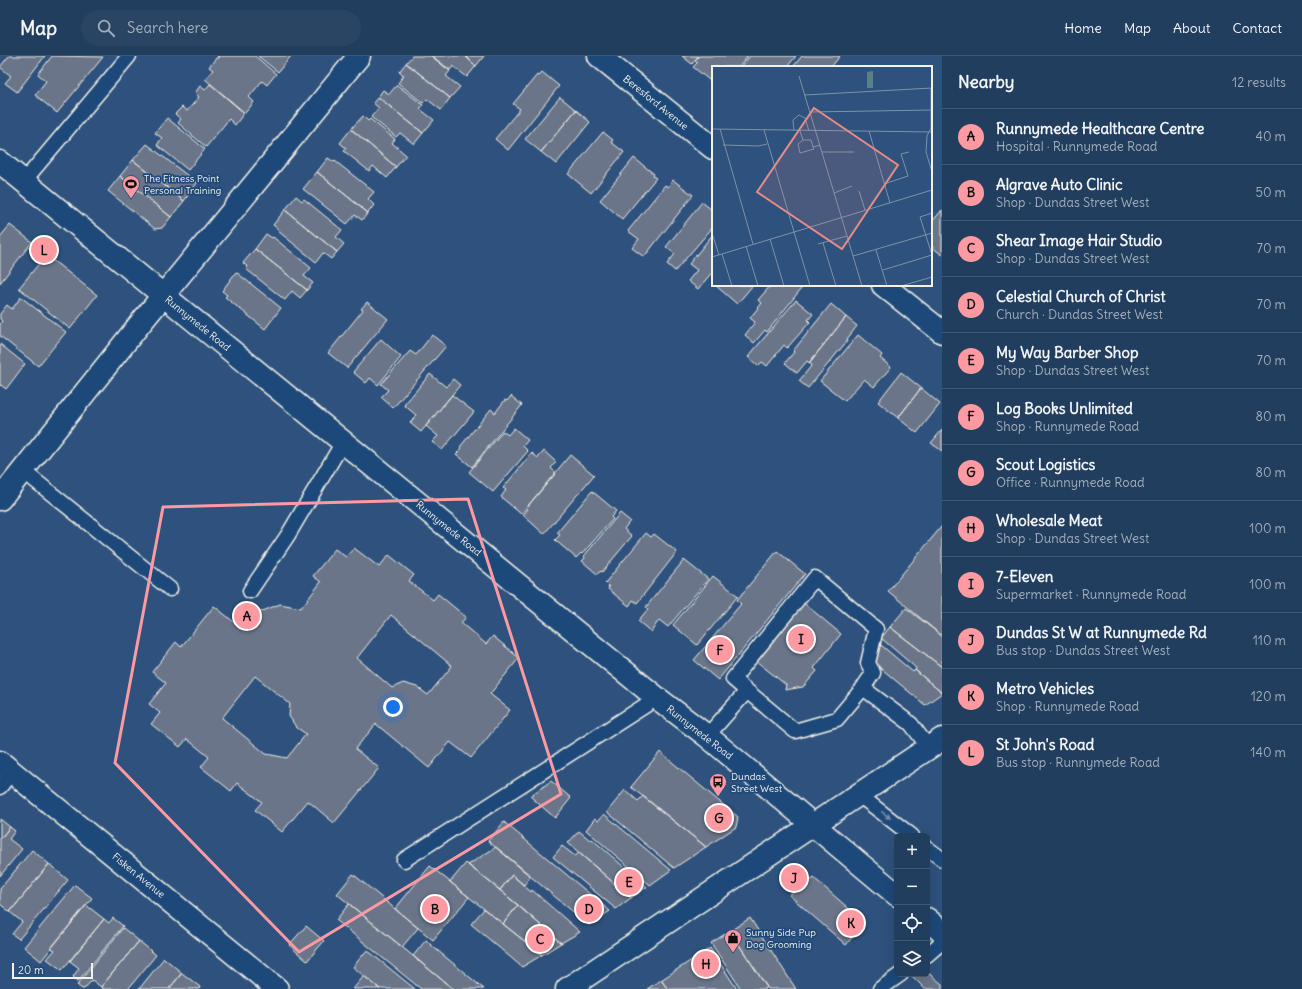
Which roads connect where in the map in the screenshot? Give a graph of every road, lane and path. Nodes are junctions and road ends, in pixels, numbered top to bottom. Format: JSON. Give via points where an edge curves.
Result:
{"nodes":[{"id":1,"x":130,"y":56,"type":"edge"},
{"id":2,"x":359,"y":56,"type":"edge"},
{"id":3,"x":599,"y":56,"type":"edge"},
{"id":4,"x":712,"y":147,"type":"edge"},
{"id":5,"x":0,"y":162,"type":"edge"},
{"id":6,"x":24,"y":181,"type":"junction"},
{"id":7,"x":884,"y":286,"type":"edge"},
{"id":8,"x":164,"y":295,"type":"junction"},
{"id":9,"x":942,"y":332,"type":"edge"},
{"id":10,"x":343,"y":442,"type":"junction"},
{"id":11,"x":22,"y":470,"type":"junction"},
{"id":12,"x":0,"y":499,"type":"edge"},
{"id":13,"x":170,"y":589,"type":"dead end"},
{"id":14,"x":250,"y":591,"type":"dead end"},
{"id":15,"x":863,"y":688,"type":"junction"},
{"id":16,"x":747,"y":691,"type":"junction"},
{"id":17,"x":657,"y":698,"type":"junction"},
{"id":18,"x":708,"y":736,"type":"junction"},
{"id":19,"x":935,"y":743,"type":"edge"},
{"id":20,"x":4,"y":773,"type":"edge"},
{"id":21,"x":859,"y":795,"type":"junction"},
{"id":22,"x":815,"y":825,"type":"junction"},
{"id":23,"x":908,"y":833,"type":"edge"},
{"id":24,"x":930,"y":850,"type":"edge"},
{"id":25,"x":942,"y":859,"type":"edge"},
{"id":26,"x":404,"y":860,"type":"dead end"},
{"id":27,"x":894,"y":891,"type":"edge"},
{"id":28,"x":930,"y":922,"type":"edge"},
{"id":29,"x":942,"y":932,"type":"edge"},
{"id":30,"x":942,"y":942,"type":"edge"},
{"id":31,"x":930,"y":952,"type":"edge"},
{"id":32,"x":897,"y":977,"type":"edge"},
{"id":33,"x":277,"y":989,"type":"edge"},
{"id":34,"x":567,"y":989,"type":"edge"},
{"id":35,"x":880,"y":989,"type":"edge"}],
"edges":[{"from":1,"to":6,"type":"lane"},
{"from":2,"to":8,"type":"street"},
{"from":3,"to":4,"type":"street","name":"Beresford Avenue"},
{"from":5,"to":6,"type":"street","name":"Runnymede Road"},
{"from":6,"to":8,"type":"street","name":"Runnymede Road"},
{"from":7,"to":9,"type":"street"},
{"from":8,"to":10,"type":"street","name":"Runnymede Road"},
{"from":8,"to":11,"type":"street"},
{"from":10,"to":14,"type":"lane","via":[[288,535]]},
{"from":10,"to":17,"type":"street","name":"Runnymede Road"},
{"from":11,"to":12,"type":"street"},
{"from":11,"to":13,"type":"lane"},
{"from":15,"to":16,"type":"lane","via":[[838,719],[795,731]]},
{"from":15,"to":16,"type":"lane","via":[[873,673],[868,663],[876,629],[814,578],[732,679]]},
{"from":15,"to":19,"type":"lane"},
{"from":16,"to":18,"type":"lane"},
{"from":17,"to":18,"type":"street","name":"Runnymede Road"},
{"from":17,"to":26,"type":"lane"},
{"from":18,"to":22,"type":"street","name":"Runnymede Road"},
{"from":19,"to":21,"type":"street"},
{"from":20,"to":33,"type":"street","name":"Fisken Avenue"},
{"from":21,"to":22,"type":"street"},
{"from":21,"to":23,"type":"lane","one_way":true},
{"from":22,"to":27,"type":"street","name":"Runnymede Road"},
{"from":22,"to":34,"type":"street"},
{"from":24,"to":25,"type":"lane"},
{"from":28,"to":29,"type":"street"},
{"from":30,"to":31,"type":"lane"},
{"from":32,"to":35,"type":"lane"}]}
